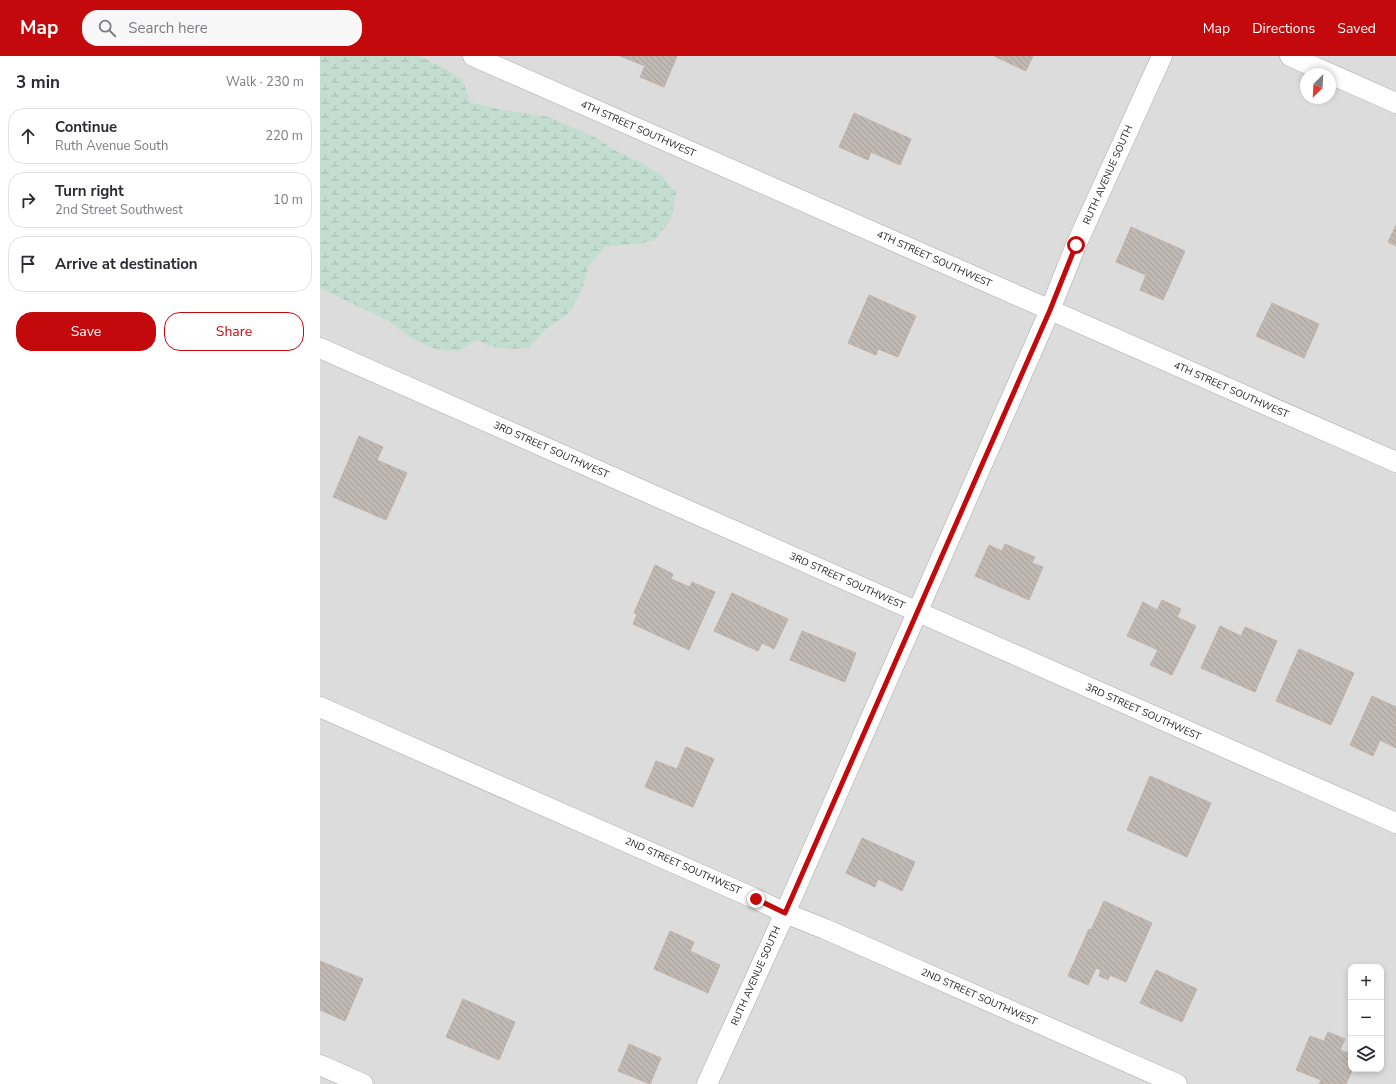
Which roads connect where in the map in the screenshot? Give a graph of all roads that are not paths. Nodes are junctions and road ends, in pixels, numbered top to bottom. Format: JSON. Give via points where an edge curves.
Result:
{"nodes":[{"id":1,"x":473,"y":56,"type":"edge"},
{"id":2,"x":1162,"y":56,"type":"edge"},
{"id":3,"x":1290,"y":56,"type":"edge"},
{"id":4,"x":1396,"y":103,"type":"edge"},
{"id":5,"x":1050,"y":310,"type":"junction"},
{"id":6,"x":320,"y":348,"type":"edge"},
{"id":7,"x":1396,"y":462,"type":"edge"},
{"id":8,"x":917,"y":612,"type":"junction"},
{"id":9,"x":320,"y":707,"type":"edge"},
{"id":10,"x":1396,"y":823,"type":"edge"},
{"id":11,"x":785,"y":913,"type":"junction"},
{"id":12,"x":320,"y":1065,"type":"edge"},
{"id":13,"x":363,"y":1084,"type":"edge"},
{"id":14,"x":707,"y":1084,"type":"edge"},
{"id":15,"x":1177,"y":1084,"type":"edge"}],
"edges":[{"from":1,"to":5,"type":"street","name":"4TH STREET SOUTHWEST"},
{"from":2,"to":5,"type":"street","name":"RUTH AVENUE SOUTH","via":[[1076,245]]},
{"from":3,"to":4,"type":"street"},
{"from":5,"to":7,"type":"street","name":"4TH STREET SOUTHWEST"},
{"from":5,"to":8,"type":"street","name":"RUTH AVENUE SOUTH"},
{"from":6,"to":8,"type":"street","name":"3RD STREET SOUTHWEST"},
{"from":8,"to":10,"type":"street","name":"3RD STREET SOUTHWEST"},
{"from":8,"to":11,"type":"street","name":"RUTH AVENUE SOUTH"},
{"from":9,"to":11,"type":"street","name":"2ND STREET SOUTHWEST"},
{"from":11,"to":14,"type":"street","name":"RUTH AVENUE SOUTH"},
{"from":11,"to":15,"type":"street","name":"2ND STREET SOUTHWEST"},
{"from":12,"to":13,"type":"street"}]}
